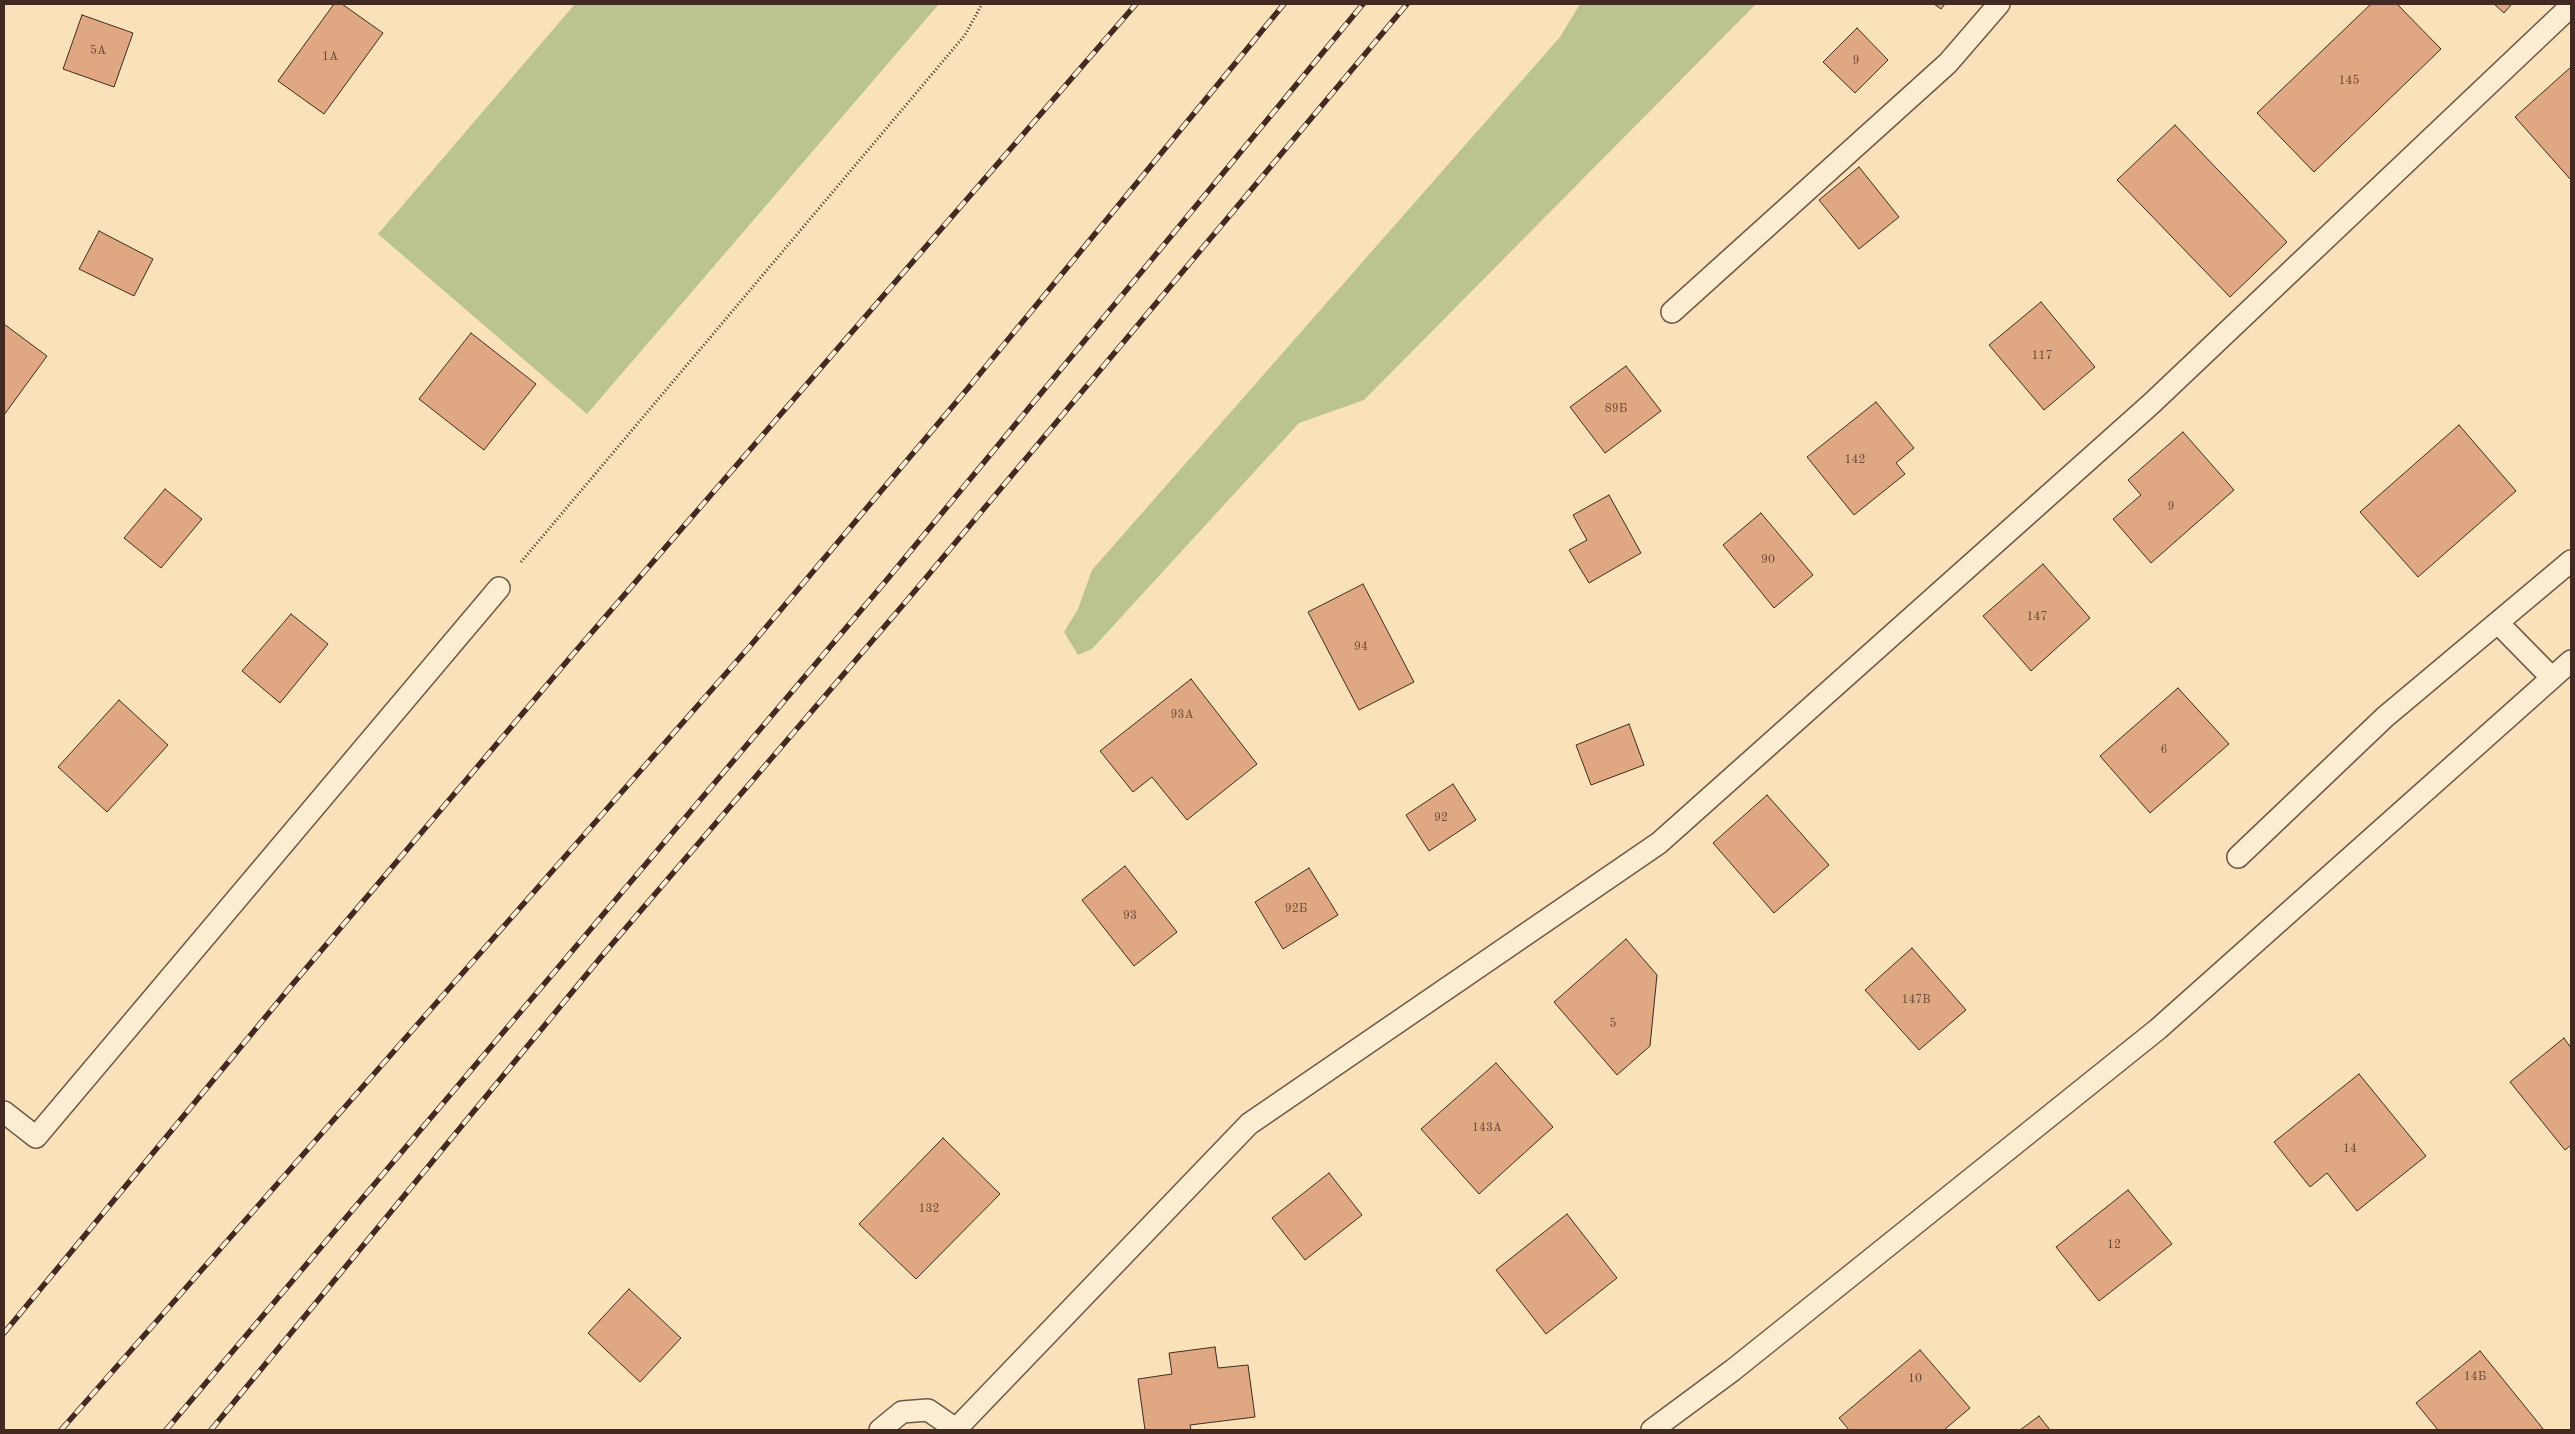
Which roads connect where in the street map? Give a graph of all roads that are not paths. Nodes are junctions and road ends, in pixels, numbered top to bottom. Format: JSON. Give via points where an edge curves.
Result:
{"nodes":[{"id":1,"x":1999,"y":4,"type":"edge"},
{"id":2,"x":2571,"y":6,"type":"edge"},
{"id":3,"x":1672,"y":312,"type":"dead end"},
{"id":4,"x":2571,"y":561,"type":"edge"},
{"id":5,"x":499,"y":588,"type":"road end"},
{"id":6,"x":2499,"y":624,"type":"junction"},
{"id":7,"x":2571,"y":661,"type":"edge"},
{"id":8,"x":2552,"y":678,"type":"junction"},
{"id":9,"x":2238,"y":857,"type":"dead end"},
{"id":10,"x":4,"y":1112,"type":"edge"},
{"id":11,"x":880,"y":1430,"type":"edge"},
{"id":12,"x":957,"y":1430,"type":"edge"},
{"id":13,"x":1652,"y":1430,"type":"edge"}],
"edges":[{"from":1,"to":3,"type":"lane","via":[[1948,63]]},
{"from":2,"to":12,"type":"lane","via":[[2151,404],[1659,843],[1249,1124]]},
{"from":4,"to":6,"type":"lane"},
{"from":5,"to":10,"type":"lane","via":[[36,1137]]},
{"from":6,"to":8,"type":"lane"},
{"from":6,"to":9,"type":"lane","via":[[2385,717]]},
{"from":7,"to":8,"type":"lane"},
{"from":8,"to":13,"type":"lane","via":[[2158,1029],[1740,1364]]},
{"from":11,"to":12,"type":"lane","via":[[902,1412],[928,1410]]}]}
